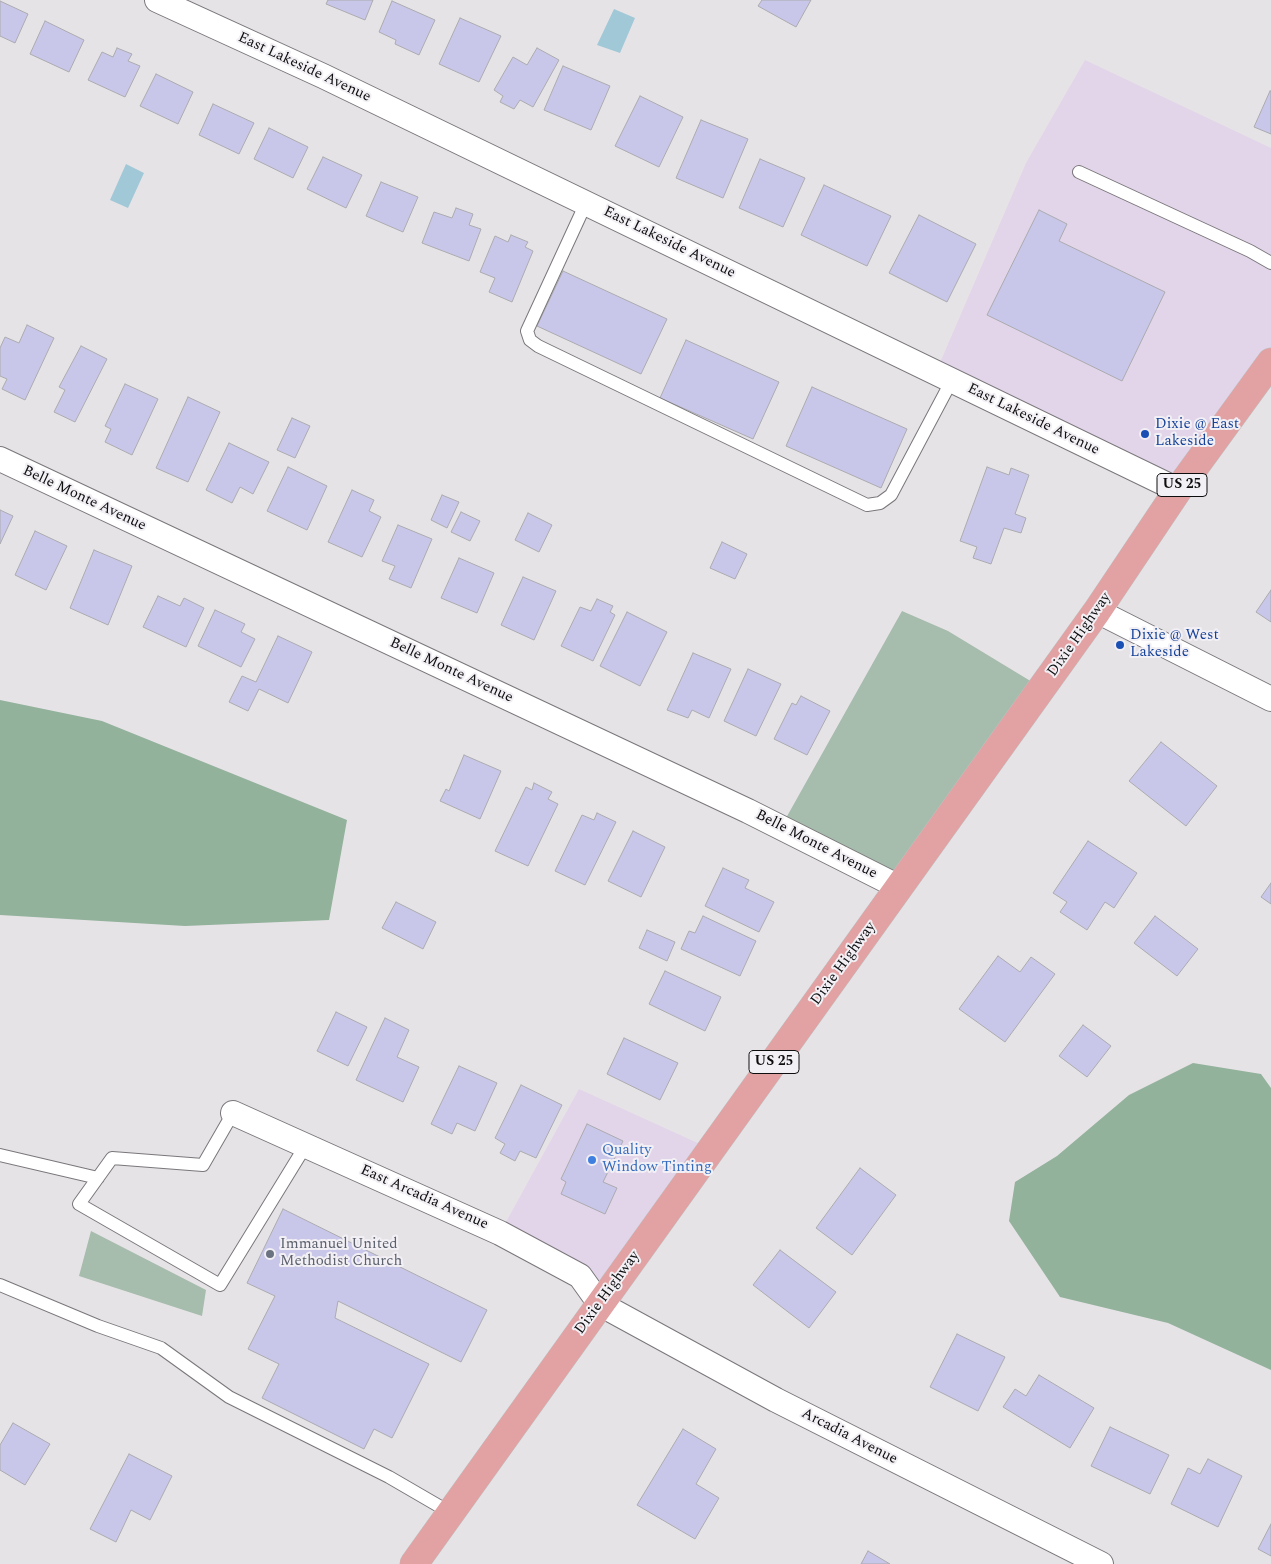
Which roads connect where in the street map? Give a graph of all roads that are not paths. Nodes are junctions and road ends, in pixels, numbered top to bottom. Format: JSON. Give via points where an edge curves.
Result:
{"nodes":[{"id":1,"x":158,"y":0,"type":"edge"},
{"id":2,"x":1079,"y":172,"type":"dead end"},
{"id":3,"x":586,"y":203,"type":"junction"},
{"id":4,"x":1271,"y":263,"type":"edge"},
{"id":5,"x":1271,"y":362,"type":"edge"},
{"id":6,"x":952,"y":380,"type":"junction"},
{"id":7,"x":0,"y":459,"type":"edge"},
{"id":8,"x":1178,"y":490,"type":"junction"},
{"id":9,"x":1097,"y":611,"type":"junction"},
{"id":10,"x":1271,"y":699,"type":"edge"},
{"id":11,"x":899,"y":887,"type":"junction"},
{"id":12,"x":233,"y":1113,"type":"joint"},
{"id":13,"x":306,"y":1145,"type":"junction"},
{"id":14,"x":0,"y":1155,"type":"edge"},
{"id":15,"x":98,"y":1178,"type":"junction"},
{"id":16,"x":0,"y":1285,"type":"edge"},
{"id":17,"x":600,"y":1304,"type":"junction"},
{"id":18,"x":451,"y":1513,"type":"junction"},
{"id":19,"x":414,"y":1564,"type":"edge"},
{"id":20,"x":1101,"y":1564,"type":"edge"}],
"edges":[{"from":1,"to":3,"type":"street","name":"East Lakeside Avenue"},
{"from":2,"to":4,"type":"lane"},
{"from":3,"to":6,"type":"street","name":"East Lakeside Avenue"},
{"from":3,"to":6,"type":"lane","via":[[527,331],[530,340],[538,346],[867,505],[880,503],[891,495]]},
{"from":5,"to":8,"type":"main road","name":"Dixie Highway","number":"US 25"},
{"from":6,"to":8,"type":"street","name":"East Lakeside Avenue"},
{"from":7,"to":11,"type":"street","name":"Belle Monte Avenue","via":[[748,811]]},
{"from":8,"to":9,"type":"main road","name":"Dixie Highway","number":"US 25"},
{"from":9,"to":10,"type":"street"},
{"from":9,"to":11,"type":"main road","name":"Dixie Highway","number":"US 25"},
{"from":11,"to":17,"type":"main road","name":"Dixie Highway","number":"US 25"},
{"from":12,"to":13,"type":"street","name":"East Arcadia Avenue"},
{"from":12,"to":15,"type":"lane","via":[[203,1165],[112,1158]]},
{"from":13,"to":15,"type":"lane","via":[[220,1285],[79,1204]]},
{"from":13,"to":17,"type":"street","name":"East Arcadia Avenue","via":[[500,1233],[580,1276]]},
{"from":14,"to":15,"type":"lane"},
{"from":16,"to":18,"type":"lane","via":[[161,1348],[229,1397],[389,1477]]},
{"from":17,"to":18,"type":"main road","name":"Dixie Highway","number":"US 25"},
{"from":17,"to":20,"type":"street","name":"Arcadia Avenue","via":[[776,1400]]},
{"from":18,"to":19,"type":"main road","name":"Dixie Highway","number":"US 25"}]}
